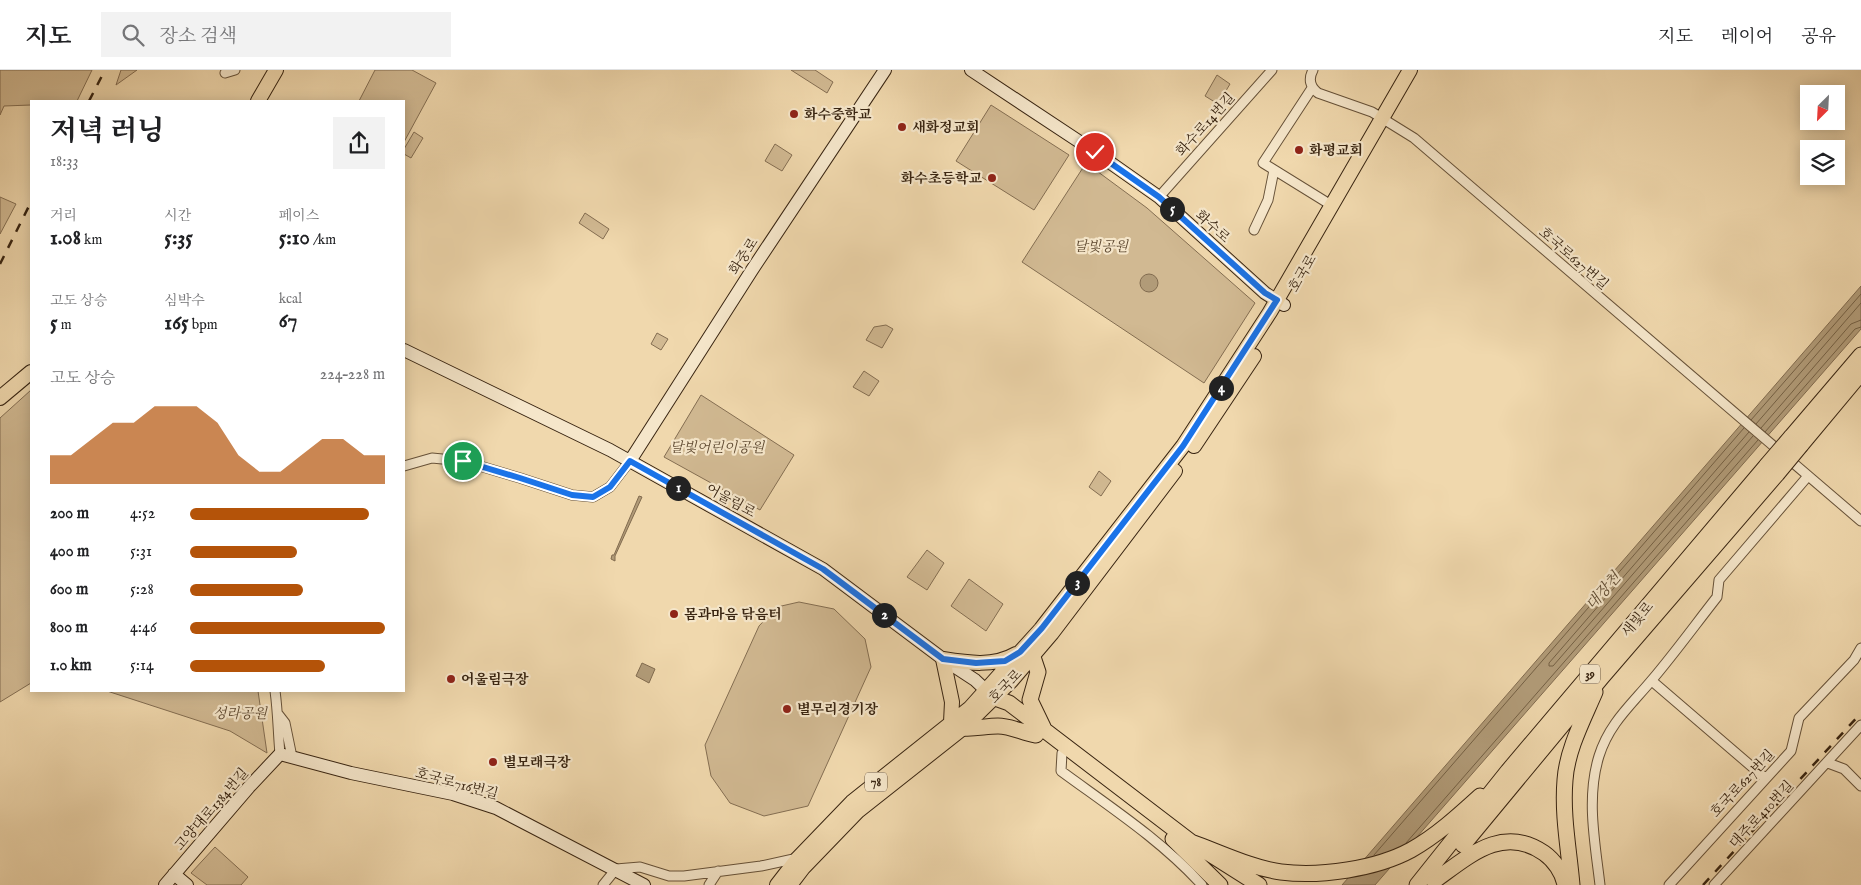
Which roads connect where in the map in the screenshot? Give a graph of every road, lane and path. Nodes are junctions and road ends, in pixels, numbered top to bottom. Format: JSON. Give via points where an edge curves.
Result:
{"nodes":[{"id":1,"x":235,"y":70,"type":"edge"},
{"id":2,"x":276,"y":70,"type":"edge"},
{"id":3,"x":885,"y":70,"type":"edge"},
{"id":4,"x":971,"y":70,"type":"edge"},
{"id":5,"x":1272,"y":70,"type":"edge"},
{"id":6,"x":1312,"y":70,"type":"edge"},
{"id":7,"x":1410,"y":70,"type":"edge"},
{"id":8,"x":1420,"y":70,"type":"edge"},
{"id":9,"x":225,"y":73,"type":"dead end"},
{"id":10,"x":1312,"y":88,"type":"junction"},
{"id":11,"x":259,"y":100,"type":"edge"},
{"id":12,"x":1386,"y":120,"type":"junction"},
{"id":13,"x":1274,"y":170,"type":"junction"},
{"id":14,"x":1159,"y":197,"type":"junction"},
{"id":15,"x":1331,"y":205,"type":"junction"},
{"id":16,"x":1254,"y":230,"type":"dead end"},
{"id":17,"x":1280,"y":302,"type":"junction"},
{"id":18,"x":405,"y":350,"type":"edge"},
{"id":19,"x":1861,"y":355,"type":"edge"},
{"id":20,"x":30,"y":373,"type":"edge"},
{"id":21,"x":1853,"y":376,"type":"edge"},
{"id":22,"x":0,"y":398,"type":"edge"},
{"id":23,"x":630,"y":461,"type":"junction"},
{"id":24,"x":405,"y":466,"type":"edge"},
{"id":25,"x":1772,"y":470,"type":"junction"},
{"id":26,"x":1808,"y":476,"type":"junction"},
{"id":27,"x":1861,"y":521,"type":"edge"},
{"id":28,"x":1861,"y":648,"type":"edge"},
{"id":29,"x":1026,"y":655,"type":"junction"},
{"id":30,"x":943,"y":659,"type":"junction"},
{"id":31,"x":1602,"y":677,"type":"junction"},
{"id":32,"x":1652,"y":680,"type":"junction"},
{"id":33,"x":275,"y":692,"type":"edge"},
{"id":34,"x":991,"y":694,"type":"junction"},
{"id":35,"x":957,"y":725,"type":"junction"},
{"id":36,"x":1861,"y":725,"type":"edge"},
{"id":37,"x":1040,"y":732,"type":"junction"},
{"id":38,"x":1062,"y":753,"type":"junction"},
{"id":39,"x":286,"y":756,"type":"junction"},
{"id":40,"x":1828,"y":763,"type":"junction"},
{"id":41,"x":1508,"y":771,"type":"junction"},
{"id":42,"x":1765,"y":778,"type":"junction"},
{"id":43,"x":1861,"y":786,"type":"edge"},
{"id":44,"x":1148,"y":820,"type":"junction"},
{"id":45,"x":1191,"y":842,"type":"junction"},
{"id":46,"x":798,"y":858,"type":"junction"},
{"id":47,"x":616,"y":869,"type":"junction"},
{"id":48,"x":718,"y":871,"type":"junction"},
{"id":49,"x":174,"y":874,"type":"junction"},
{"id":50,"x":1432,"y":883,"type":"edge"},
{"id":51,"x":165,"y":885,"type":"edge"},
{"id":52,"x":187,"y":885,"type":"edge"},
{"id":53,"x":603,"y":885,"type":"edge"},
{"id":54,"x":644,"y":885,"type":"edge"},
{"id":55,"x":709,"y":885,"type":"edge"},
{"id":56,"x":777,"y":885,"type":"edge"},
{"id":57,"x":790,"y":885,"type":"edge"},
{"id":58,"x":1202,"y":885,"type":"edge"},
{"id":59,"x":1220,"y":885,"type":"edge"},
{"id":60,"x":1246,"y":885,"type":"edge"},
{"id":61,"x":1259,"y":885,"type":"edge"},
{"id":62,"x":1417,"y":885,"type":"edge"},
{"id":63,"x":1565,"y":885,"type":"edge"},
{"id":64,"x":1572,"y":885,"type":"edge"},
{"id":65,"x":1600,"y":885,"type":"edge"},
{"id":66,"x":1669,"y":885,"type":"edge"},
{"id":67,"x":1714,"y":885,"type":"edge"}],
"edges":[{"from":1,"to":9,"type":"street"},
{"from":2,"to":11,"type":"main road"},
{"from":3,"to":23,"type":"main road","name":"화중로"},
{"from":4,"to":14,"type":"main road","name":"화수로"},
{"from":5,"to":14,"type":"street","name":"화수로14번길"},
{"from":6,"to":10,"type":"street"},
{"from":7,"to":12,"type":"main road","name":"호국로","number":"78"},
{"from":8,"to":12,"type":"main road","name":"호국로","number":"78"},
{"from":10,"to":12,"type":"street"},
{"from":10,"to":13,"type":"street","via":[[1263,163]]},
{"from":12,"to":15,"type":"main road","name":"호국로","number":"78"},
{"from":12,"to":17,"type":"main road","name":"호국로","number":"78"},
{"from":12,"to":26,"type":"street","name":"호국로627번길","via":[[1414,138]]},
{"from":13,"to":15,"type":"street"},
{"from":13,"to":16,"type":"street","via":[[1268,200]]},
{"from":14,"to":17,"type":"main road","name":"화수로","via":[[1265,293]]},
{"from":15,"to":17,"type":"main road","name":"호국로","number":"78"},
{"from":17,"to":29,"type":"main road","name":"호국로","number":"78","via":[[1251,360],[1190,452]]},
{"from":18,"to":23,"type":"main road","name":"어울림로"},
{"from":19,"to":21,"type":"highway","name":"새빛로","number":"39"},
{"from":20,"to":22,"type":"main road"},
{"from":21,"to":25,"type":"highway","name":"새빛로","number":"39","bridge":true},
{"from":23,"to":24,"type":"street","via":[[610,487],[593,497],[572,495],[463,461],[432,458]]},
{"from":23,"to":30,"type":"main road","name":"어울림로","via":[[823,569]]},
{"from":25,"to":31,"type":"highway","name":"새빛로","number":"39"},
{"from":25,"to":41,"type":"highway","name":"새빛로","number":"39"},
{"from":26,"to":27,"type":"street"},
{"from":26,"to":32,"type":"street","via":[[1718,580],[1717,597]]},
{"from":28,"to":42,"type":"street","name":"호국로627번길","via":[[1854,660],[1799,718],[1792,751]]},
{"from":29,"to":30,"type":"main road","via":[[993,663]]},
{"from":29,"to":34,"type":"main road","name":"호국로","number":"78"},
{"from":29,"to":37,"type":"highway","via":[[1038,672],[1030,700]]},
{"from":30,"to":34,"type":"main road","name":"어울림로"},
{"from":30,"to":35,"type":"main road"},
{"from":31,"to":50,"type":"highway","name":"새빛로","number":"39"},
{"from":31,"to":64,"type":"highway","via":[[1573,744],[1565,779],[1565,817]]},
{"from":32,"to":42,"type":"street"},
{"from":32,"to":65,"type":"street","via":[[1616,720],[1600,755],[1594,779],[1592,813]]},
{"from":33,"to":39,"type":"street","via":[[276,726]]},
{"from":34,"to":35,"type":"main road","name":"호국로","number":"78"},
{"from":34,"to":37,"type":"highway","via":[[1009,703]]},
{"from":35,"to":37,"type":"highway","via":[[975,729],[998,726],[1024,734]]},
{"from":35,"to":46,"type":"main road","name":"호국로","number":"78","via":[[852,802]]},
{"from":35,"to":57,"type":"main road","name":"호국로","number":"78","via":[[858,811]]},
{"from":36,"to":40,"type":"street","name":"대주로410번길"},
{"from":37,"to":38,"type":"highway"},
{"from":37,"to":45,"type":"highway"},
{"from":38,"to":44,"type":"highway"},
{"from":38,"to":58,"type":"street","via":[[1061,770],[1150,836]]},
{"from":39,"to":47,"type":"main road","name":"호국로716번길","via":[[453,794],[496,808]]},
{"from":39,"to":49,"type":"main road","name":"고양대로1384번길","via":[[248,787]]},
{"from":40,"to":43,"type":"street","via":[[1844,769]]},
{"from":40,"to":67,"type":"street","name":"대주로410번길"},
{"from":41,"to":45,"type":"highway","via":[[1444,828],[1410,851],[1368,866],[1307,874],[1280,872]]},
{"from":41,"to":62,"type":"highway","name":"새빛로","number":"39"},
{"from":42,"to":66,"type":"street","name":"호국로627번길"},
{"from":44,"to":59,"type":"highway","via":[[1177,842]]},
{"from":44,"to":60,"type":"highway"},
{"from":45,"to":61,"type":"highway"},
{"from":46,"to":48,"type":"street"},
{"from":46,"to":56,"type":"main road","name":"호국로","number":"78"},
{"from":47,"to":48,"type":"street","via":[[640,867],[669,876]]},
{"from":47,"to":53,"type":"street"},
{"from":47,"to":54,"type":"main road","name":"호국로716번길"},
{"from":48,"to":55,"type":"street"},
{"from":49,"to":51,"type":"main road","name":"고양대로1384번길"},
{"from":49,"to":52,"type":"main road"},
{"from":50,"to":63,"type":"highway","via":[[1478,850],[1500,841],[1518,841],[1551,858]]}]}
